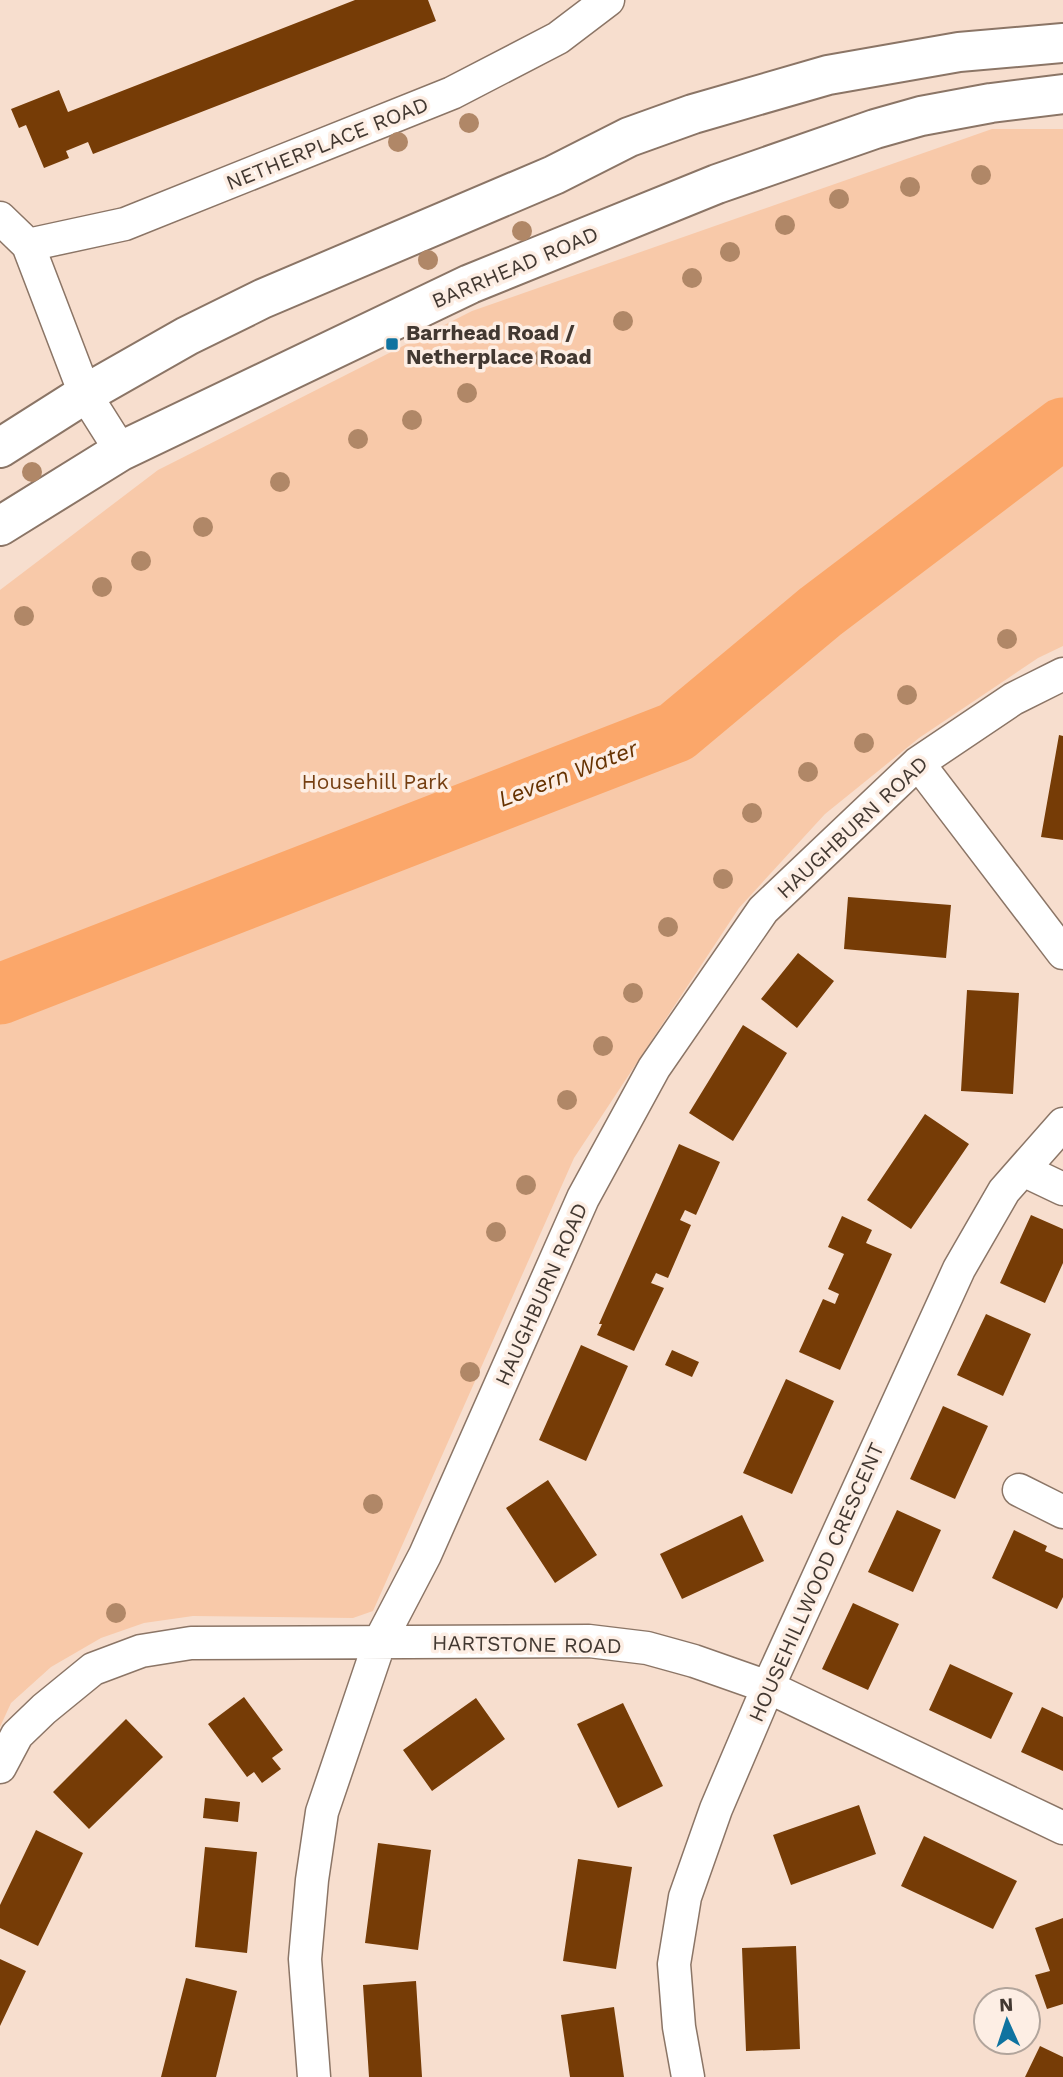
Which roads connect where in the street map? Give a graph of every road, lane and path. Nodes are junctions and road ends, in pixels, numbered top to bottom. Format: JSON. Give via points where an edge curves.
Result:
{"nodes":[{"id":1,"x":608,"y":0,"type":"edge"},
{"id":2,"x":1063,"y":43,"type":"edge"},
{"id":3,"x":1063,"y":94,"type":"edge"},
{"id":4,"x":0,"y":218,"type":"edge"},
{"id":5,"x":28,"y":245,"type":"junction"},
{"id":6,"x":85,"y":394,"type":"junction"},
{"id":7,"x":0,"y":448,"type":"edge"},
{"id":8,"x":121,"y":451,"type":"junction"},
{"id":9,"x":0,"y":526,"type":"edge"},
{"id":10,"x":1063,"y":674,"type":"edge"},
{"id":11,"x":918,"y":764,"type":"junction"},
{"id":12,"x":1063,"y":953,"type":"edge"},
{"id":13,"x":1063,"y":1124,"type":"edge"},
{"id":14,"x":1023,"y":1170,"type":"junction"},
{"id":15,"x":1063,"y":1189,"type":"edge"},
{"id":16,"x":1019,"y":1490,"type":"dead end"},
{"id":17,"x":1063,"y":1512,"type":"edge"},
{"id":18,"x":380,"y":1641,"type":"junction"},
{"id":19,"x":768,"y":1687,"type":"junction"},
{"id":20,"x":0,"y":1767,"type":"edge"},
{"id":21,"x":1063,"y":1828,"type":"edge"},
{"id":22,"x":314,"y":2077,"type":"edge"},
{"id":23,"x":688,"y":2077,"type":"edge"}],
"edges":[{"from":1,"to":5,"type":"street","name":"NETHERPLACE ROAD","via":[[558,38],[452,93],[124,224]]},
{"from":2,"to":6,"type":"main road","via":[[959,52],[828,75],[629,137],[554,175],[262,299]]},
{"from":3,"to":8,"type":"main road","name":"BARRHEAD ROAD","via":[[921,116],[716,184],[470,284]]},
{"from":4,"to":5,"type":"street"},
{"from":5,"to":6,"type":"street"},
{"from":6,"to":7,"type":"main road"},
{"from":6,"to":8,"type":"street"},
{"from":8,"to":9,"type":"main road","name":"BARRHEAD ROAD"},
{"from":10,"to":11,"type":"street","name":"HAUGHBURN ROAD","via":[[1013,699]]},
{"from":11,"to":12,"type":"street"},
{"from":11,"to":18,"type":"street","name":"HAUGHBURN ROAD","via":[[763,910],[654,1068],[583,1199],[425,1555]]},
{"from":13,"to":14,"type":"street","name":"HOUSEHILLWOOD CRESCENT"},
{"from":14,"to":15,"type":"street"},
{"from":14,"to":19,"type":"street","name":"HOUSEHILLWOOD CRESCENT","via":[[1004,1191],[959,1269]]},
{"from":16,"to":17,"type":"street"},
{"from":18,"to":19,"type":"street","name":"HARTSTONE ROAD","via":[[624,1645],[694,1661]]},
{"from":18,"to":20,"type":"street","name":"HARTSTONE ROAD","via":[[191,1643],[141,1651],[93,1669],[44,1709],[17,1735]]},
{"from":18,"to":22,"type":"street","name":"HAUGHBURN ROAD","via":[[322,1812],[305,1959]]},
{"from":19,"to":21,"type":"street","name":"HARTSTONE ROAD"},
{"from":19,"to":23,"type":"street","name":"HOUSEHILLWOOD CRESCENT","via":[[685,1897],[674,1964]]}]}
